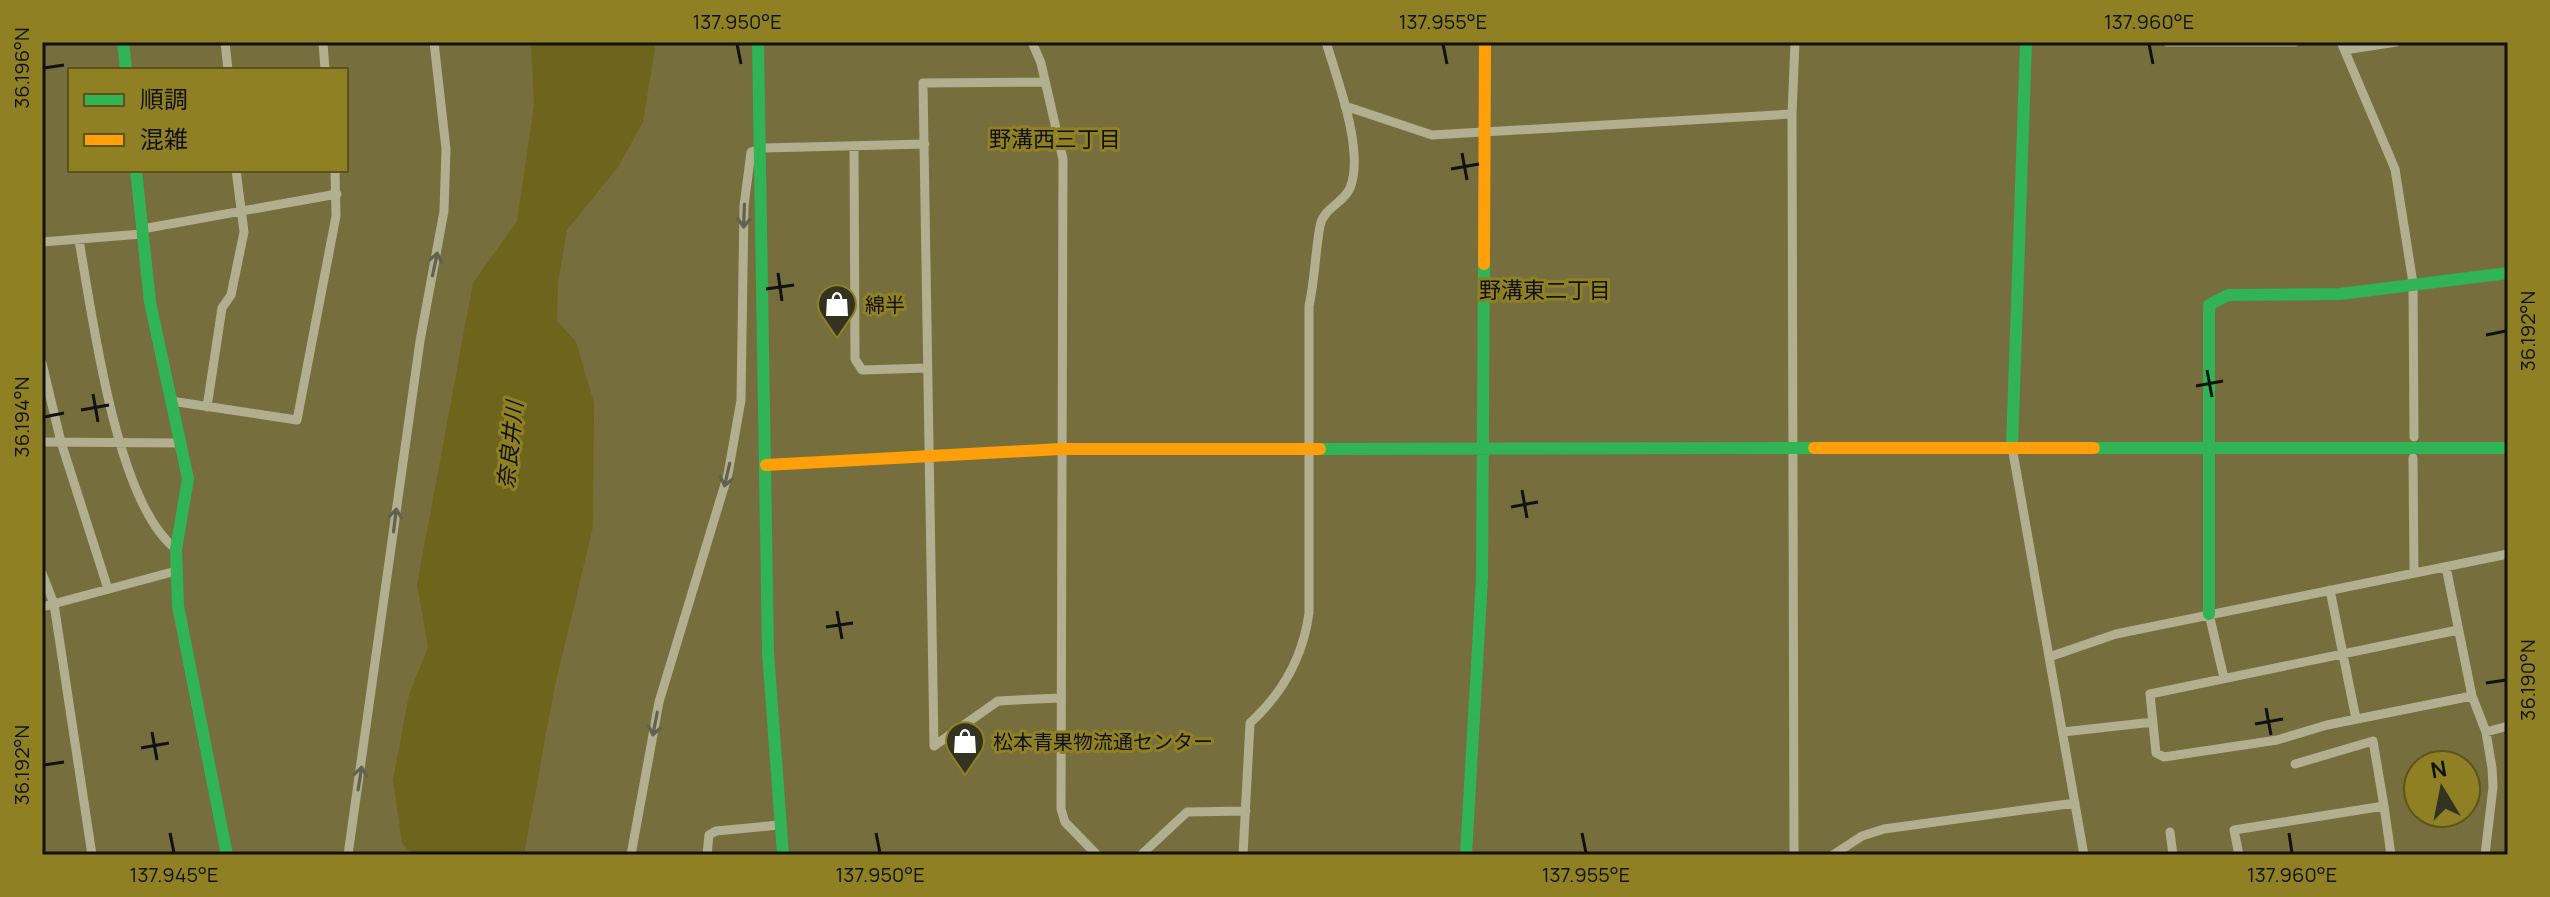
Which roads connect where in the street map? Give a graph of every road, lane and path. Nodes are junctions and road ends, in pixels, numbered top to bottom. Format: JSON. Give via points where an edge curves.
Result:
{"nodes":[{"id":1,"x":123,"y":42,"type":"edge"},
{"id":2,"x":225,"y":42,"type":"edge"},
{"id":3,"x":323,"y":42,"type":"edge"},
{"id":4,"x":434,"y":42,"type":"edge"},
{"id":5,"x":758,"y":42,"type":"edge"},
{"id":6,"x":1032,"y":42,"type":"edge"},
{"id":7,"x":1326,"y":42,"type":"edge"},
{"id":8,"x":1485,"y":42,"type":"edge"},
{"id":9,"x":1795,"y":42,"type":"edge"},
{"id":10,"x":2026,"y":42,"type":"edge"},
{"id":11,"x":2167,"y":42,"type":"edge"},
{"id":12,"x":2197,"y":42,"type":"edge"},
{"id":13,"x":2295,"y":42,"type":"edge"},
{"id":14,"x":2396,"y":42,"type":"edge"},
{"id":15,"x":2343,"y":46,"type":"edge"},
{"id":16,"x":126,"y":68,"type":"edge"},
{"id":17,"x":228,"y":68,"type":"edge"},
{"id":18,"x":325,"y":68,"type":"edge"},
{"id":19,"x":1045,"y":82,"type":"junction"},
{"id":20,"x":1345,"y":106,"type":"junction"},
{"id":21,"x":1792,"y":114,"type":"junction"},
{"id":22,"x":1485,"y":132,"type":"junction"},
{"id":23,"x":925,"y":144,"type":"junction"},
{"id":24,"x":854,"y":146,"type":"junction"},
{"id":25,"x":764,"y":148,"type":"junction"},
{"id":26,"x":136,"y":172,"type":"edge"},
{"id":27,"x":236,"y":172,"type":"edge"},
{"id":28,"x":335,"y":172,"type":"edge"},
{"id":29,"x":337,"y":194,"type":"junction"},
{"id":30,"x":241,"y":212,"type":"junction"},
{"id":31,"x":142,"y":232,"type":"junction"},
{"id":32,"x":79,"y":240,"type":"junction"},
{"id":33,"x":42,"y":242,"type":"edge"},
{"id":34,"x":2508,"y":273,"type":"edge"},
{"id":35,"x":2413,"y":283,"type":"junction"},
{"id":36,"x":42,"y":363,"type":"edge"},
{"id":37,"x":927,"y":368,"type":"junction"},
{"id":38,"x":171,"y":401,"type":"junction"},
{"id":39,"x":207,"y":407,"type":"junction"},
{"id":40,"x":2414,"y":437,"type":"dead end"},
{"id":41,"x":42,"y":442,"type":"edge"},
{"id":42,"x":61,"y":442,"type":"junction"},
{"id":43,"x":119,"y":442,"type":"junction"},
{"id":44,"x":180,"y":443,"type":"junction"},
{"id":45,"x":2209,"y":446,"type":"junction"},
{"id":46,"x":1792,"y":447,"type":"junction"},
{"id":47,"x":2012,"y":447,"type":"junction"},
{"id":48,"x":2508,"y":448,"type":"edge"},
{"id":49,"x":1060,"y":449,"type":"junction"},
{"id":50,"x":1310,"y":449,"type":"junction"},
{"id":51,"x":1484,"y":449,"type":"junction"},
{"id":52,"x":928,"y":456,"type":"junction"},
{"id":53,"x":2413,"y":458,"type":"dead end"},
{"id":54,"x":766,"y":465,"type":"junction"},
{"id":55,"x":176,"y":549,"type":"junction"},
{"id":56,"x":2508,"y":554,"type":"edge"},
{"id":57,"x":2446,"y":567,"type":"junction"},
{"id":58,"x":176,"y":571,"type":"junction"},
{"id":59,"x":42,"y":573,"type":"edge"},
{"id":60,"x":2414,"y":573,"type":"junction"},
{"id":61,"x":108,"y":589,"type":"junction"},
{"id":62,"x":2330,"y":590,"type":"junction"},
{"id":63,"x":54,"y":604,"type":"junction"},
{"id":64,"x":42,"y":607,"type":"edge"},
{"id":65,"x":2209,"y":614,"type":"junction"},
{"id":66,"x":2458,"y":630,"type":"junction"},
{"id":67,"x":2343,"y":654,"type":"junction"},
{"id":68,"x":2049,"y":657,"type":"junction"},
{"id":69,"x":2224,"y":678,"type":"junction"},
{"id":70,"x":2472,"y":696,"type":"junction"},
{"id":71,"x":1059,"y":698,"type":"junction"},
{"id":72,"x":2356,"y":719,"type":"junction"},
{"id":73,"x":2153,"y":722,"type":"junction"},
{"id":74,"x":2508,"y":726,"type":"edge"},
{"id":75,"x":2063,"y":732,"type":"junction"},
{"id":76,"x":2486,"y":732,"type":"junction"},
{"id":77,"x":2295,"y":764,"type":"dead end"},
{"id":78,"x":2075,"y":803,"type":"junction"},
{"id":79,"x":2384,"y":806,"type":"junction"},
{"id":80,"x":1246,"y":811,"type":"junction"},
{"id":81,"x":779,"y":825,"type":"junction"},
{"id":82,"x":2170,"y":832,"type":"dead end"},
{"id":83,"x":92,"y":855,"type":"edge"},
{"id":84,"x":227,"y":855,"type":"edge"},
{"id":85,"x":348,"y":855,"type":"edge"},
{"id":86,"x":631,"y":855,"type":"edge"},
{"id":87,"x":707,"y":855,"type":"edge"},
{"id":88,"x":783,"y":855,"type":"edge"},
{"id":89,"x":1097,"y":855,"type":"edge"},
{"id":90,"x":1141,"y":855,"type":"edge"},
{"id":91,"x":1243,"y":855,"type":"edge"},
{"id":92,"x":1466,"y":855,"type":"edge"},
{"id":93,"x":1794,"y":855,"type":"edge"},
{"id":94,"x":1833,"y":855,"type":"edge"},
{"id":95,"x":2084,"y":855,"type":"edge"},
{"id":96,"x":2173,"y":855,"type":"edge"},
{"id":97,"x":2239,"y":855,"type":"edge"},
{"id":98,"x":2391,"y":855,"type":"edge"},
{"id":99,"x":2485,"y":855,"type":"edge"}],
"edges":[{"from":1,"to":16,"type":"street"},
{"from":2,"to":17,"type":"street"},
{"from":3,"to":18,"type":"street"},
{"from":85,"to":4,"type":"street","one_way":true,"via":[[420,341],[444,211],[446,149]]},
{"from":5,"to":25,"type":"street"},
{"from":6,"to":19,"type":"street"},
{"from":7,"to":20,"type":"street"},
{"from":8,"to":22,"type":"street"},
{"from":9,"to":21,"type":"street"},
{"from":10,"to":47,"type":"street"},
{"from":11,"to":12,"type":"street"},
{"from":12,"to":13,"type":"street"},
{"from":14,"to":15,"type":"street"},
{"from":15,"to":35,"type":"street","via":[[2395,169]]},
{"from":19,"to":23,"type":"street","via":[[923,83]]},
{"from":19,"to":49,"type":"street","via":[[1063,159]]},
{"from":20,"to":22,"type":"street","via":[[1432,135]]},
{"from":20,"to":50,"type":"street","via":[[1354,173],[1349,191],[1329,207],[1320,223],[1309,306]]},
{"from":21,"to":22,"type":"street"},
{"from":21,"to":46,"type":"street"},
{"from":22,"to":51,"type":"street"},
{"from":23,"to":24,"type":"street"},
{"from":23,"to":37,"type":"street"},
{"from":24,"to":25,"type":"street"},
{"from":24,"to":37,"type":"street","via":[[855,359],[862,370]]},
{"from":25,"to":54,"type":"street"},
{"from":25,"to":86,"type":"street","one_way":true,"via":[[751,152],[748,166],[741,400],[728,474],[659,702]]},
{"from":26,"to":31,"type":"street"},
{"from":27,"to":30,"type":"street"},
{"from":28,"to":29,"type":"street"},
{"from":29,"to":30,"type":"street"},
{"from":29,"to":39,"type":"street","via":[[297,420]]},
{"from":30,"to":31,"type":"street"},
{"from":30,"to":39,"type":"street","via":[[244,232],[231,295],[222,308]]},
{"from":31,"to":32,"type":"street"},
{"from":31,"to":38,"type":"street"},
{"from":32,"to":33,"type":"street"},
{"from":32,"to":43,"type":"street"},
{"from":34,"to":35,"type":"street"},
{"from":35,"to":40,"type":"street"},
{"from":35,"to":45,"type":"street","via":[[2340,294],[2215,299],[2209,305]]},
{"from":36,"to":42,"type":"street"},
{"from":37,"to":52,"type":"street"},
{"from":38,"to":39,"type":"street"},
{"from":38,"to":44,"type":"street"},
{"from":41,"to":42,"type":"street"},
{"from":42,"to":43,"type":"street"},
{"from":42,"to":61,"type":"street"},
{"from":43,"to":44,"type":"street"},
{"from":43,"to":55,"type":"street","via":[[134,484],[165,541]]},
{"from":44,"to":55,"type":"street","via":[[188,490]]},
{"from":45,"to":47,"type":"street"},
{"from":45,"to":48,"type":"street"},
{"from":45,"to":65,"type":"street"},
{"from":46,"to":47,"type":"street"},
{"from":46,"to":51,"type":"street"},
{"from":46,"to":93,"type":"street"},
{"from":47,"to":68,"type":"street"},
{"from":49,"to":50,"type":"street"},
{"from":49,"to":52,"type":"street"},
{"from":49,"to":71,"type":"street"},
{"from":50,"to":51,"type":"street"},
{"from":50,"to":80,"type":"street","via":[[1306,640],[1277,699],[1250,723]]},
{"from":51,"to":92,"type":"street"},
{"from":52,"to":54,"type":"street"},
{"from":52,"to":71,"type":"street","via":[[934,746],[998,701]]},
{"from":53,"to":60,"type":"street"},
{"from":54,"to":81,"type":"street","via":[[767,662]]},
{"from":55,"to":58,"type":"street"},
{"from":56,"to":57,"type":"street"},
{"from":57,"to":60,"type":"street"},
{"from":57,"to":66,"type":"street"},
{"from":58,"to":61,"type":"street"},
{"from":58,"to":84,"type":"street","via":[[178,606]]},
{"from":59,"to":63,"type":"street"},
{"from":60,"to":62,"type":"street"},
{"from":61,"to":63,"type":"street"},
{"from":62,"to":65,"type":"street"},
{"from":62,"to":67,"type":"street"},
{"from":63,"to":64,"type":"street"},
{"from":63,"to":83,"type":"street"},
{"from":65,"to":68,"type":"street","via":[[2116,634]]},
{"from":65,"to":69,"type":"street"},
{"from":66,"to":67,"type":"street"},
{"from":66,"to":70,"type":"street"},
{"from":67,"to":69,"type":"street"},
{"from":67,"to":72,"type":"street"},
{"from":68,"to":75,"type":"street"},
{"from":69,"to":73,"type":"street","via":[[2150,694]]},
{"from":70,"to":72,"type":"street"},
{"from":70,"to":76,"type":"street"},
{"from":71,"to":89,"type":"street","via":[[1061,809],[1065,822]]},
{"from":72,"to":73,"type":"street","via":[[2277,740],[2164,757],[2156,753]]},
{"from":73,"to":75,"type":"street"},
{"from":74,"to":76,"type":"street"},
{"from":75,"to":78,"type":"street"},
{"from":76,"to":99,"type":"street","via":[[2493,787]]},
{"from":77,"to":79,"type":"street","via":[[2373,741]]},
{"from":78,"to":94,"type":"street","via":[[1884,829]]},
{"from":78,"to":95,"type":"street"},
{"from":79,"to":97,"type":"street","via":[[2234,830]]},
{"from":79,"to":98,"type":"street"},
{"from":80,"to":90,"type":"street","via":[[1187,812]]},
{"from":80,"to":91,"type":"street"},
{"from":81,"to":87,"type":"street","via":[[716,831],[709,835]]},
{"from":81,"to":88,"type":"street"},
{"from":82,"to":96,"type":"street"}]}
